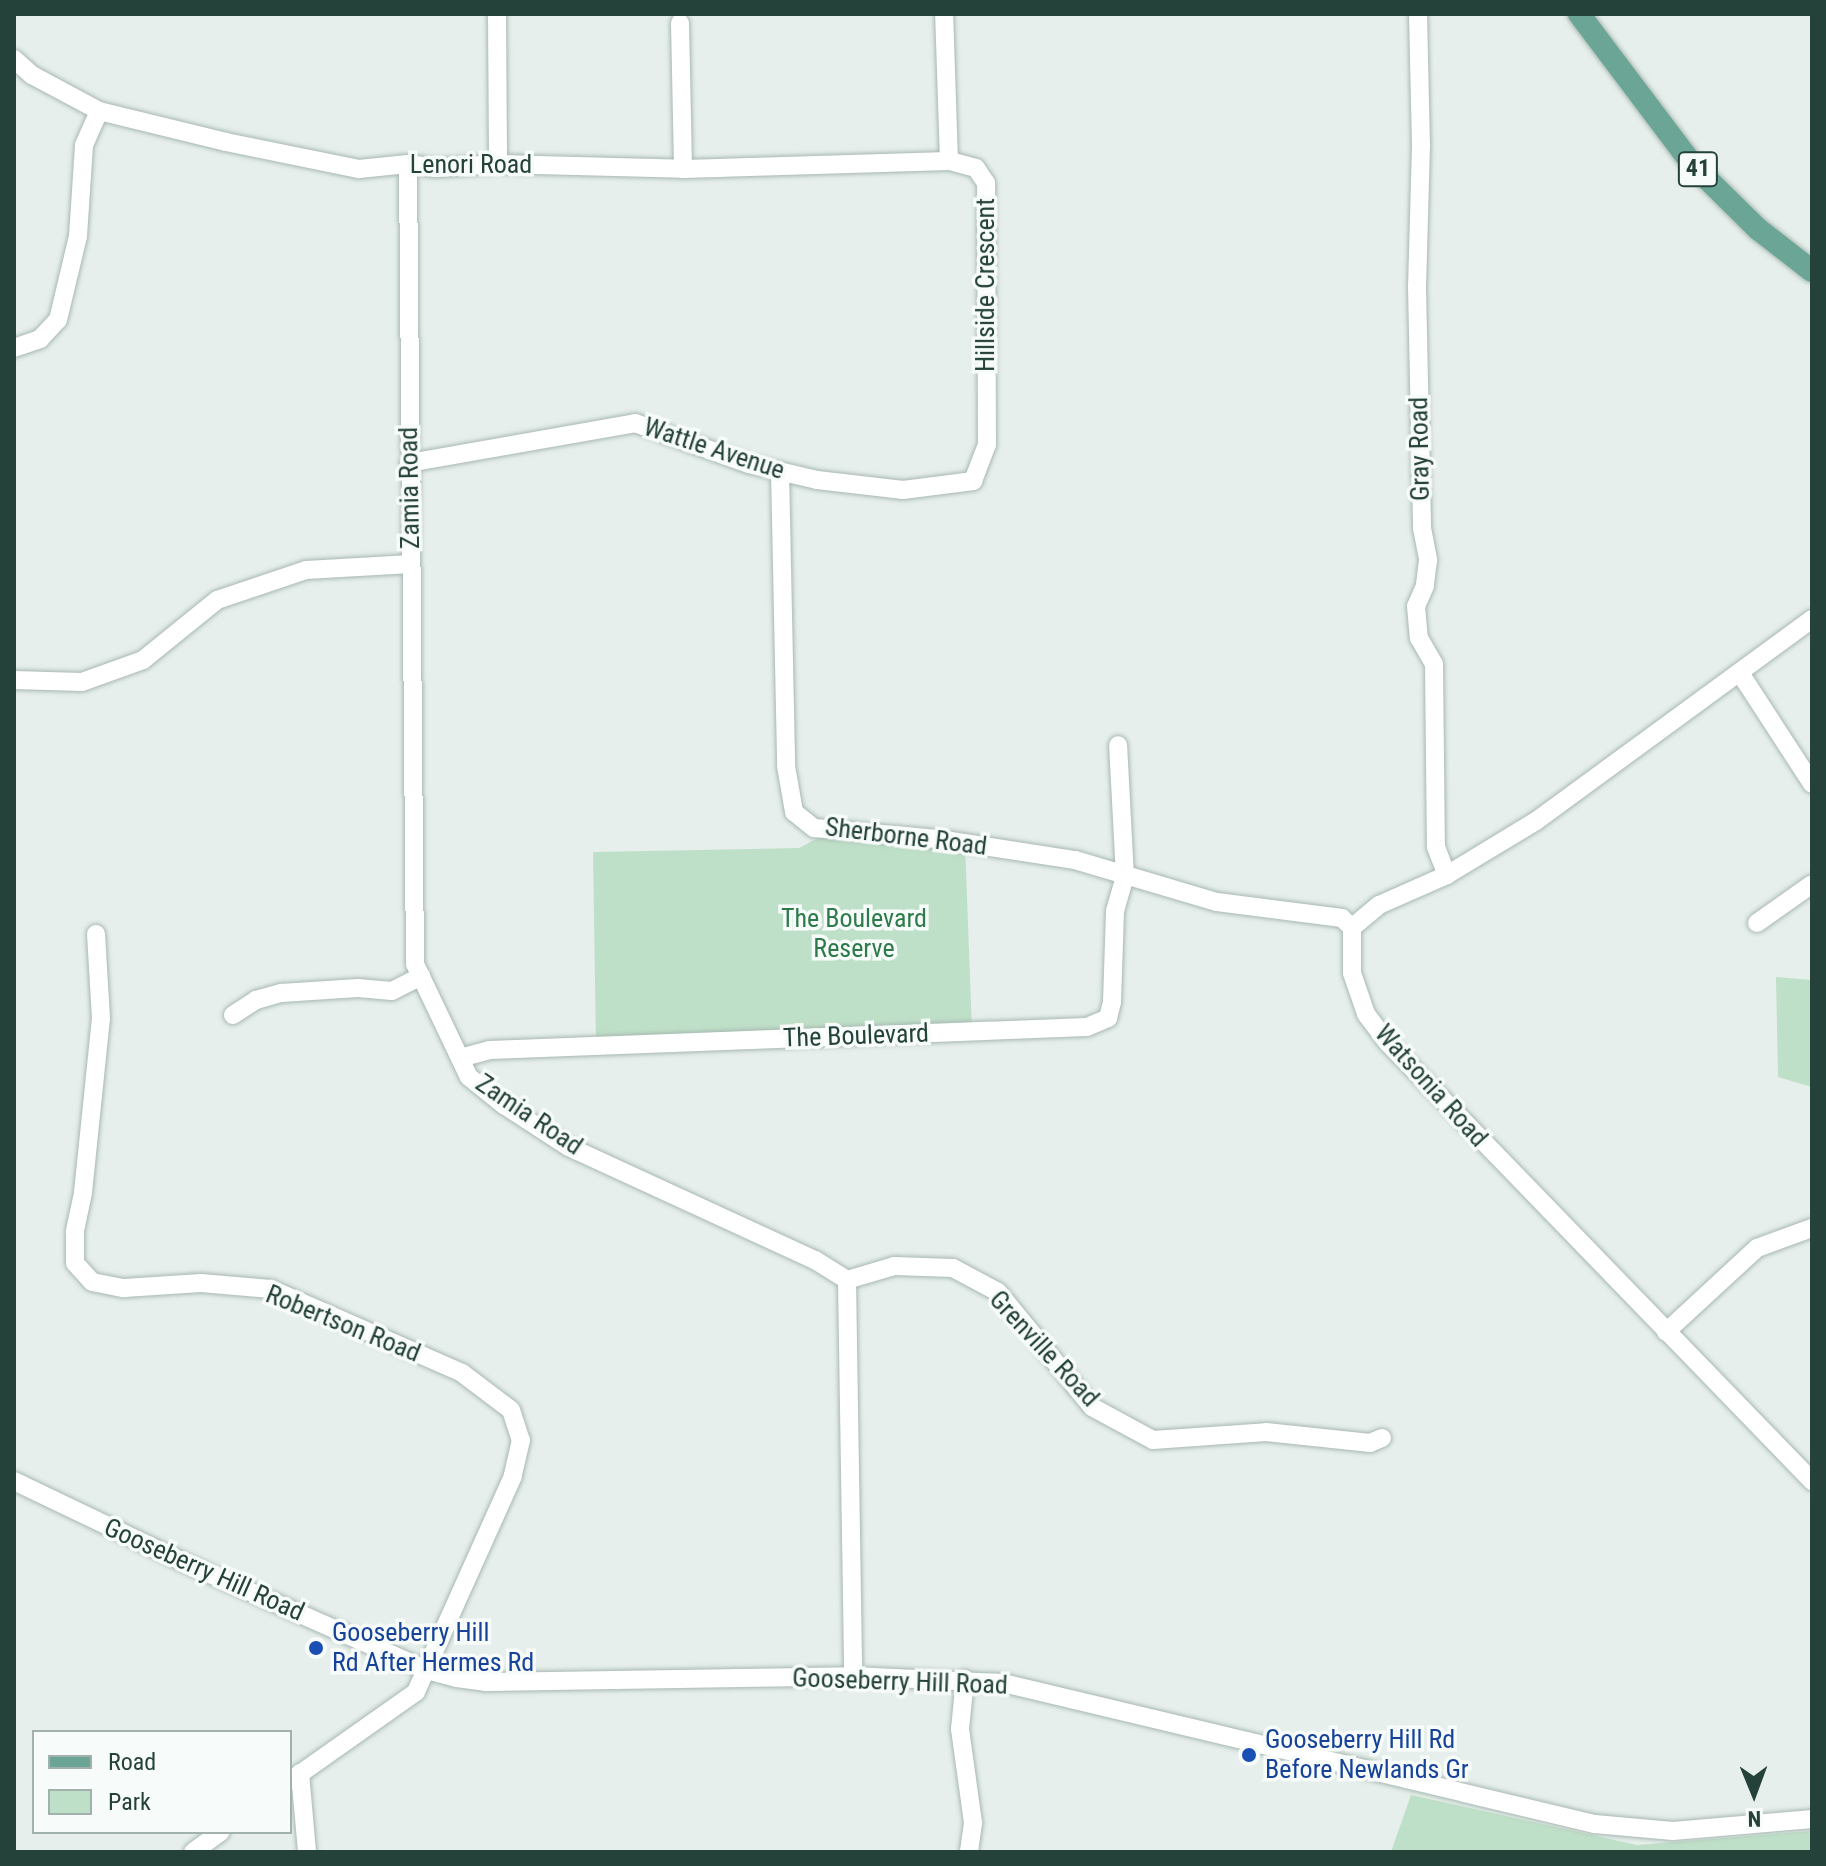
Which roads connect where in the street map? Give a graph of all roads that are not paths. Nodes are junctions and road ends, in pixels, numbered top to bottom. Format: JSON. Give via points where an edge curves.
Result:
{"nodes":[{"id":1,"x":497,"y":14,"type":"edge"},
{"id":2,"x":944,"y":14,"type":"edge"},
{"id":3,"x":1418,"y":14,"type":"edge"},
{"id":4,"x":1579,"y":14,"type":"edge"},
{"id":5,"x":680,"y":23,"type":"dead end"},
{"id":6,"x":14,"y":59,"type":"edge"},
{"id":7,"x":99,"y":111,"type":"junction"},
{"id":8,"x":949,"y":161,"type":"junction"},
{"id":9,"x":408,"y":164,"type":"junction"},
{"id":10,"x":498,"y":164,"type":"junction"},
{"id":11,"x":683,"y":169,"type":"junction"},
{"id":12,"x":1812,"y":271,"type":"edge"},
{"id":13,"x":14,"y":348,"type":"edge"},
{"id":14,"x":409,"y":463,"type":"junction"},
{"id":15,"x":780,"y":471,"type":"junction"},
{"id":16,"x":973,"y":481,"type":"joint"},
{"id":17,"x":411,"y":564,"type":"junction"},
{"id":18,"x":1812,"y":619,"type":"edge"},
{"id":19,"x":1740,"y":673,"type":"junction"},
{"id":20,"x":14,"y":680,"type":"edge"},
{"id":21,"x":1118,"y":745,"type":"dead end"},
{"id":22,"x":1812,"y":784,"type":"edge"},
{"id":23,"x":1447,"y":875,"type":"junction"},
{"id":24,"x":1125,"y":877,"type":"junction"},
{"id":25,"x":1812,"y":884,"type":"edge"},
{"id":26,"x":1757,"y":923,"type":"dead end"},
{"id":27,"x":1352,"y":928,"type":"junction"},
{"id":28,"x":96,"y":934,"type":"dead end"},
{"id":29,"x":421,"y":976,"type":"junction"},
{"id":30,"x":233,"y":1015,"type":"dead end"},
{"id":31,"x":460,"y":1058,"type":"junction"},
{"id":32,"x":1812,"y":1228,"type":"edge"},
{"id":33,"x":847,"y":1280,"type":"junction"},
{"id":34,"x":1666,"y":1332,"type":"junction"},
{"id":35,"x":1382,"y":1438,"type":"dead end"},
{"id":36,"x":14,"y":1481,"type":"edge"},
{"id":37,"x":1812,"y":1481,"type":"edge"},
{"id":38,"x":427,"y":1670,"type":"junction"},
{"id":39,"x":853,"y":1676,"type":"junction"},
{"id":40,"x":965,"y":1679,"type":"junction"},
{"id":41,"x":295,"y":1777,"type":"edge"},
{"id":42,"x":1812,"y":1819,"type":"edge"},
{"id":43,"x":218,"y":1834,"type":"edge"},
{"id":44,"x":193,"y":1852,"type":"edge"},
{"id":45,"x":307,"y":1852,"type":"edge"},
{"id":46,"x":969,"y":1852,"type":"edge"}],
"edges":[{"from":1,"to":10,"type":"street"},
{"from":2,"to":8,"type":"street"},
{"from":3,"to":23,"type":"street","name":"Gray Road","via":[[1418,346],[1422,528],[1428,560],[1416,606],[1419,638],[1433,659],[1436,847]]},
{"from":4,"to":12,"type":"main road","number":"41","via":[[1692,164],[1758,229]]},
{"from":5,"to":11,"type":"street"},
{"from":6,"to":7,"type":"street","name":"Lenori Road","via":[[32,75]]},
{"from":7,"to":9,"type":"street","name":"Lenori Road","via":[[359,169]]},
{"from":7,"to":13,"type":"street","via":[[84,145],[78,236],[58,320],[40,339]]},
{"from":8,"to":11,"type":"street","name":"Lenori Road"},
{"from":8,"to":16,"type":"street","name":"Hillside Crescent","via":[[976,168],[986,183],[987,445]]},
{"from":9,"to":10,"type":"street","name":"Lenori Road"},
{"from":9,"to":14,"type":"street","name":"Zamia Road"},
{"from":10,"to":11,"type":"street","name":"Lenori Road"},
{"from":14,"to":15,"type":"street","name":"Wattle Avenue","via":[[635,423]]},
{"from":14,"to":17,"type":"street","name":"Zamia Road"},
{"from":15,"to":16,"type":"street","name":"Wattle Avenue","via":[[903,490]]},
{"from":15,"to":24,"type":"street","name":"Sherborne Road","via":[[786,766],[794,812],[814,828],[938,839],[1075,860]]},
{"from":17,"to":20,"type":"street","via":[[306,570],[217,600],[143,660],[82,682]]},
{"from":17,"to":29,"type":"street","name":"Zamia Road","via":[[415,964]]},
{"from":18,"to":19,"type":"street"},
{"from":19,"to":22,"type":"street"},
{"from":19,"to":23,"type":"street","via":[[1536,821]]},
{"from":21,"to":24,"type":"street"},
{"from":23,"to":27,"type":"street","via":[[1379,905]]},
{"from":24,"to":27,"type":"street","name":"Sherborne Road","via":[[1217,902],[1321,913],[1342,918]]},
{"from":24,"to":31,"type":"street","name":"The Boulevard","via":[[1115,911],[1108,1018],[1087,1027],[490,1050]]},
{"from":25,"to":26,"type":"street"},
{"from":27,"to":34,"type":"street","name":"Watsonia Road","via":[[1352,973],[1366,1014],[1388,1043]]},
{"from":28,"to":38,"type":"street","name":"Robertson Road","via":[[101,1018],[75,1263],[92,1282],[124,1288],[201,1283],[271,1289],[462,1373],[511,1410],[521,1440],[513,1476]]},
{"from":29,"to":30,"type":"street","via":[[392,991],[281,993],[256,1000]]},
{"from":29,"to":31,"type":"street","name":"Zamia Road"},
{"from":31,"to":33,"type":"street","name":"Zamia Road","via":[[469,1077],[569,1147],[815,1260]]},
{"from":32,"to":34,"type":"street","via":[[1757,1248]]},
{"from":33,"to":35,"type":"street","name":"Grenville Road","via":[[894,1266],[953,1268],[998,1292],[1092,1407],[1153,1440],[1266,1432],[1370,1443]]},
{"from":33,"to":39,"type":"street"},
{"from":34,"to":37,"type":"street","name":"Watsonia Road"},
{"from":36,"to":38,"type":"street","name":"Gooseberry Hill Road"},
{"from":38,"to":39,"type":"street","name":"Gooseberry Hill Road","via":[[487,1682]]},
{"from":38,"to":41,"type":"street","name":"Robertson Road","via":[[407,1700]]},
{"from":39,"to":40,"type":"street","name":"Gooseberry Hill Road"},
{"from":40,"to":42,"type":"street","name":"Gooseberry Hill Road","via":[[1033,1689],[1595,1824],[1673,1831]]},
{"from":40,"to":46,"type":"street","via":[[960,1729],[973,1823]]},
{"from":41,"to":45,"type":"street"},
{"from":43,"to":44,"type":"street"}]}
